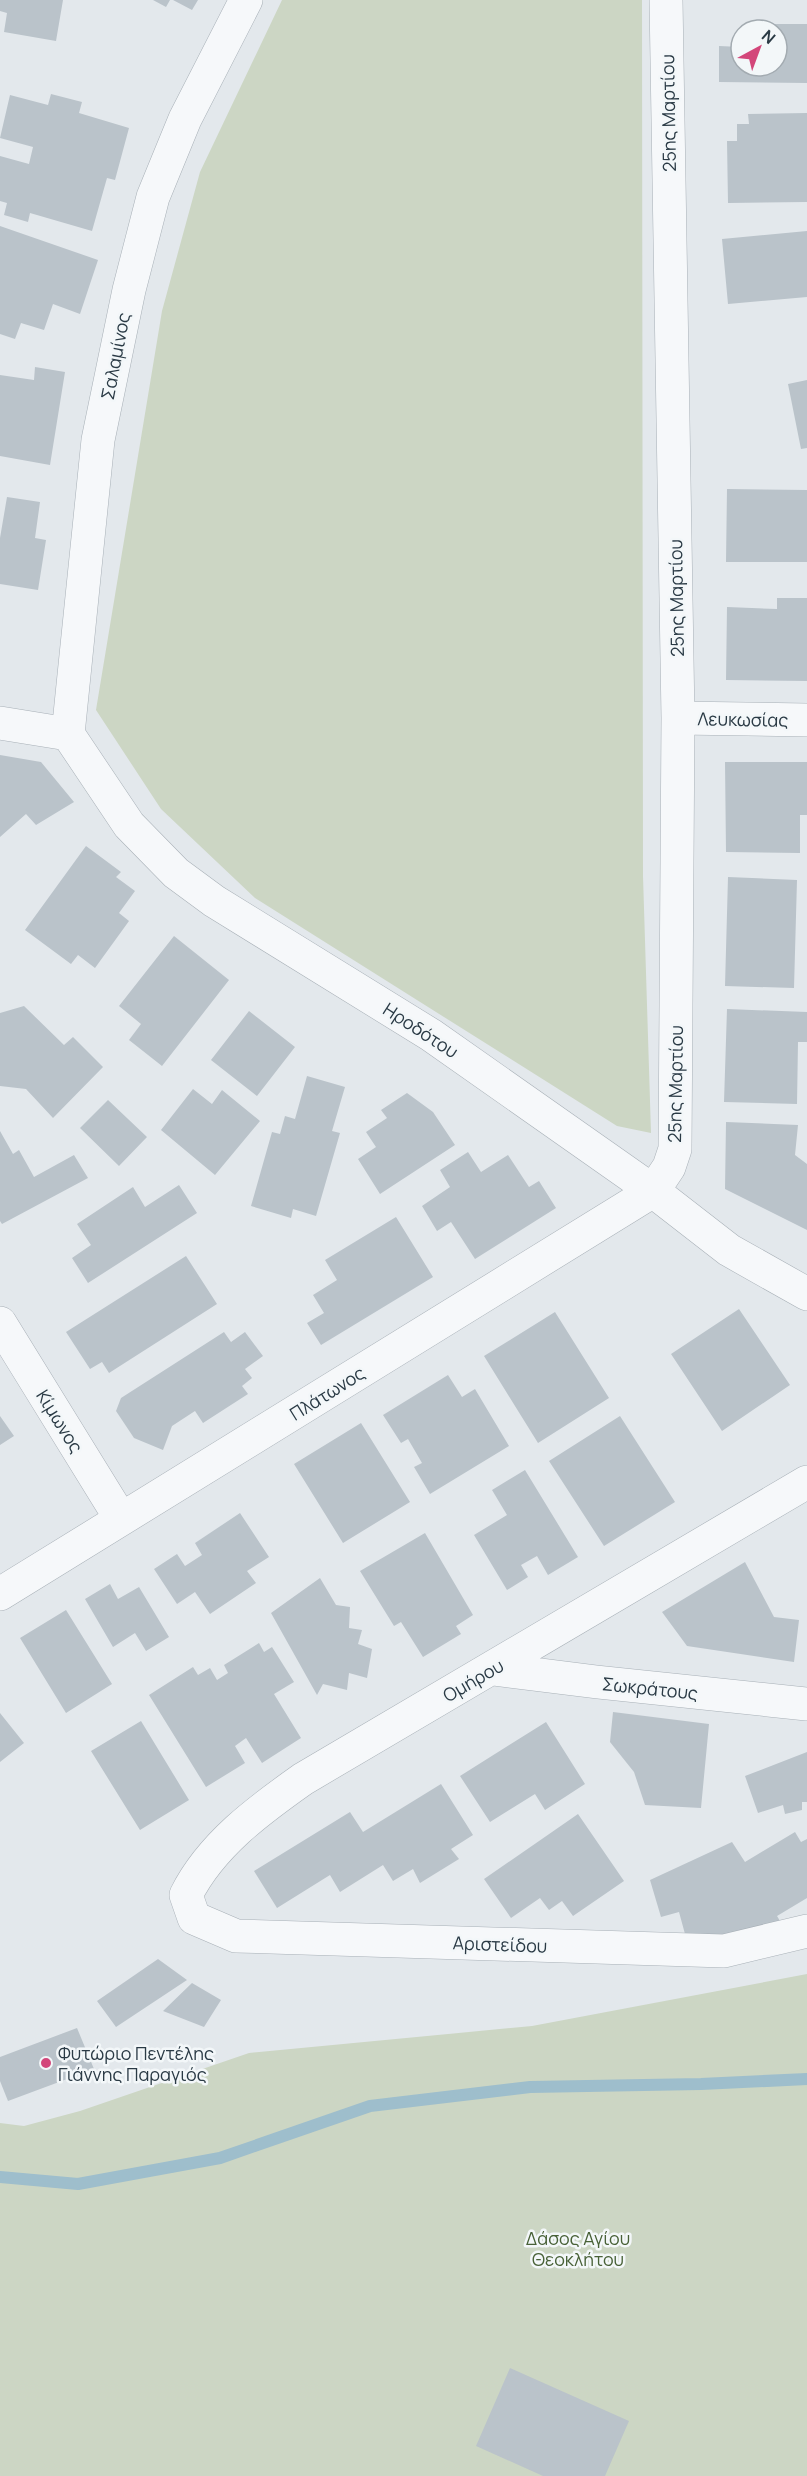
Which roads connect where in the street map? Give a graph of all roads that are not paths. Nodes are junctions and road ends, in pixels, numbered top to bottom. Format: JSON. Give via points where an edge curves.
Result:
{"nodes":[{"id":1,"x":246,"y":0,"type":"edge"},
{"id":2,"x":666,"y":0,"type":"edge"},
{"id":3,"x":678,"y":718,"type":"junction"},
{"id":4,"x":807,"y":720,"type":"edge"},
{"id":5,"x":0,"y":723,"type":"edge"},
{"id":6,"x":68,"y":734,"type":"junction"},
{"id":7,"x":653,"y":1191,"type":"junction"},
{"id":8,"x":807,"y":1293,"type":"edge"},
{"id":9,"x":0,"y":1323,"type":"edge"},
{"id":10,"x":807,"y":1482,"type":"edge"},
{"id":11,"x":121,"y":1520,"type":"junction"},
{"id":12,"x":0,"y":1594,"type":"edge"},
{"id":13,"x":494,"y":1669,"type":"junction"},
{"id":14,"x":807,"y":1704,"type":"edge"},
{"id":15,"x":194,"y":1918,"type":"joint"},
{"id":16,"x":807,"y":1931,"type":"edge"}],
"edges":[{"from":1,"to":6,"type":"street","name":"Σαλαμίνος","via":[[181,128],[153,197],[129,290],[98,440]]},
{"from":2,"to":3,"type":"street","name":"25ης Μαρτίου"},
{"from":3,"to":4,"type":"street","name":"Λευκωσίας"},
{"from":3,"to":7,"type":"street","name":"25ης Μαρτίου","via":[[675,1149],[669,1167]]},
{"from":5,"to":6,"type":"street"},
{"from":6,"to":7,"type":"street","name":"Ηροδότου","via":[[129,825],[176,873],[214,901],[431,1035]]},
{"from":7,"to":8,"type":"street","name":"Ηροδότου","via":[[729,1250]]},
{"from":7,"to":11,"type":"street","name":"Πλάτωνος"},
{"from":9,"to":11,"type":"street","name":"Κίμωνος"},
{"from":10,"to":13,"type":"street","name":"Ομήρου"},
{"from":11,"to":12,"type":"street","name":"Πλάτωνος"},
{"from":13,"to":14,"type":"street","name":"Σωκράτους"},
{"from":13,"to":15,"type":"street","name":"Ομήρου","via":[[303,1779],[261,1808],[196,1875],[186,1895]]},
{"from":15,"to":16,"type":"street","name":"Αριστείδου","via":[[236,1936],[724,1951]]}]}
